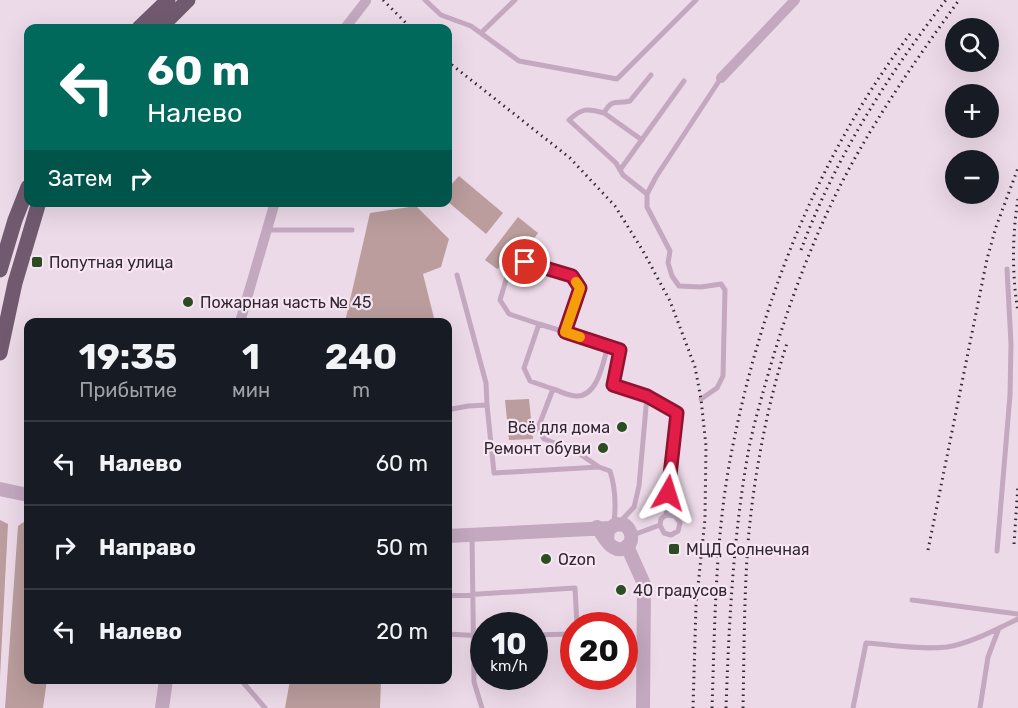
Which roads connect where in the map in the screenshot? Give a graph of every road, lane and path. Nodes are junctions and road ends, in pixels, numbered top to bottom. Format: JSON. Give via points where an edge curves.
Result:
{"nodes":[{"id":1,"x":168,"y":0,"type":"edge"},
{"id":2,"x":188,"y":0,"type":"edge"},
{"id":3,"x":425,"y":0,"type":"edge"},
{"id":4,"x":515,"y":0,"type":"edge"},
{"id":5,"x":696,"y":0,"type":"edge"},
{"id":6,"x":795,"y":0,"type":"edge"},
{"id":7,"x":366,"y":1,"type":"edge"},
{"id":8,"x":143,"y":24,"type":"edge"},
{"id":9,"x":164,"y":24,"type":"edge"},
{"id":10,"x":348,"y":24,"type":"edge"},
{"id":11,"x":481,"y":33,"type":"junction"},
{"id":12,"x":651,"y":75,"type":"dead end"},
{"id":13,"x":721,"y":78,"type":"joint"},
{"id":14,"x":684,"y":81,"type":"dead end"},
{"id":15,"x":604,"y":113,"type":"junction"},
{"id":16,"x":642,"y":140,"type":"junction"},
{"id":17,"x":620,"y":170,"type":"junction"},
{"id":18,"x":647,"y":194,"type":"junction"},
{"id":19,"x":24,"y":198,"type":"edge"},
{"id":20,"x":38,"y":207,"type":"edge"},
{"id":21,"x":273,"y":207,"type":"edge"},
{"id":22,"x":266,"y":230,"type":"junction"},
{"id":23,"x":352,"y":230,"type":"dead end"},
{"id":24,"x":1007,"y":269,"type":"dead end"},
{"id":25,"x":0,"y":270,"type":"edge"},
{"id":26,"x":457,"y":275,"type":"dead end"},
{"id":27,"x":241,"y":318,"type":"edge"},
{"id":28,"x":539,"y":324,"type":"junction"},
{"id":29,"x":565,"y":332,"type":"junction"},
{"id":30,"x":608,"y":346,"type":"junction"},
{"id":31,"x":0,"y":352,"type":"edge"},
{"id":32,"x":553,"y":388,"type":"junction"},
{"id":33,"x":1018,"y":394,"type":"edge"},
{"id":34,"x":1010,"y":395,"type":"junction"},
{"id":35,"x":647,"y":396,"type":"junction"},
{"id":36,"x":701,"y":399,"type":"dead end"},
{"id":37,"x":487,"y":405,"type":"junction"},
{"id":38,"x":452,"y":409,"type":"edge"},
{"id":39,"x":599,"y":467,"type":"junction"},
{"id":40,"x":0,"y":489,"type":"edge"},
{"id":41,"x":24,"y":494,"type":"edge"},
{"id":42,"x":666,"y":515,"type":"junction"},
{"id":43,"x":660,"y":525,"type":"junction"},
{"id":44,"x":609,"y":529,"type":"junction"},
{"id":45,"x":472,"y":534,"type":"junction"},
{"id":46,"x":452,"y":536,"type":"edge"},
{"id":47,"x":630,"y":541,"type":"junction"},
{"id":48,"x":998,"y":551,"type":"dead end"},
{"id":49,"x":473,"y":594,"type":"junction"},
{"id":50,"x":452,"y":596,"type":"edge"},
{"id":51,"x":912,"y":600,"type":"dead end"},
{"id":52,"x":473,"y":612,"type":"edge"},
{"id":53,"x":576,"y":612,"type":"edge"},
{"id":54,"x":1018,"y":614,"type":"edge"},
{"id":55,"x":1018,"y":619,"type":"edge"},
{"id":56,"x":999,"y":628,"type":"junction"},
{"id":57,"x":452,"y":634,"type":"edge"},
{"id":58,"x":470,"y":636,"type":"edge"},
{"id":59,"x":644,"y":658,"type":"junction"},
{"id":60,"x":638,"y":659,"type":"edge"},
{"id":61,"x":165,"y":684,"type":"edge"},
{"id":62,"x":244,"y":684,"type":"edge"},
{"id":63,"x":476,"y":690,"type":"edge"},
{"id":64,"x":162,"y":708,"type":"edge"},
{"id":65,"x":265,"y":708,"type":"edge"},
{"id":66,"x":482,"y":708,"type":"edge"},
{"id":67,"x":643,"y":708,"type":"edge"},
{"id":68,"x":853,"y":708,"type":"edge"},
{"id":69,"x":980,"y":708,"type":"edge"}],
"edges":[{"from":1,"to":8,"type":"main road"},
{"from":2,"to":9,"type":"main road"},
{"from":3,"to":11,"type":"lane","via":[[441,15]]},
{"from":4,"to":11,"type":"lane"},
{"from":5,"to":11,"type":"lane","via":[[617,79],[519,61]]},
{"from":6,"to":13,"type":"street"},
{"from":7,"to":10,"type":"street"},
{"from":12,"to":15,"type":"lane","via":[[630,101],[609,104]]},
{"from":13,"to":18,"type":"lane"},
{"from":14,"to":16,"type":"lane"},
{"from":15,"to":16,"type":"lane"},
{"from":15,"to":17,"type":"lane","via":[[589,108],[569,120]]},
{"from":16,"to":17,"type":"lane"},
{"from":17,"to":18,"type":"lane"},
{"from":18,"to":36,"type":"lane","via":[[647,207],[670,251],[668,263],[679,286],[701,288],[721,284],[725,290],[723,376],[717,388]]},
{"from":19,"to":25,"type":"main road"},
{"from":20,"to":31,"type":"main road"},
{"from":21,"to":22,"type":"street"},
{"from":22,"to":23,"type":"lane"},
{"from":22,"to":27,"type":"street"},
{"from":24,"to":34,"type":"lane"},
{"from":26,"to":37,"type":"lane","via":[[486,383]]},
{"from":28,"to":29,"type":"lane"},
{"from":28,"to":29,"type":"lane","via":[[509,314],[500,300],[509,270],[525,262],[572,276],[580,288]]},
{"from":28,"to":32,"type":"lane","via":[[524,368],[530,381]]},
{"from":29,"to":30,"type":"lane"},
{"from":30,"to":32,"type":"lane","via":[[595,385],[587,394],[576,396]]},
{"from":30,"to":35,"type":"lane","via":[[620,350],[613,385]]},
{"from":32,"to":39,"type":"lane","via":[[538,428],[544,439],[574,450]]},
{"from":33,"to":34,"type":"lane"},
{"from":34,"to":48,"type":"lane"},
{"from":35,"to":42,"type":"lane","via":[[677,413]]},
{"from":35,"to":44,"type":"lane","via":[[634,507]]},
{"from":37,"to":38,"type":"lane"},
{"from":37,"to":39,"type":"lane","via":[[494,473]]},
{"from":39,"to":44,"type":"lane","via":[[610,471],[615,486],[616,508]]},
{"from":40,"to":41,"type":"street"},
{"from":42,"to":43,"type":"lane"},
{"from":42,"to":43,"type":"lane","via":[[678,518],[678,531],[666,534]]},
{"from":43,"to":47,"type":"lane"},
{"from":44,"to":45,"type":"street"},
{"from":44,"to":47,"type":"street","via":[[628,527]]},
{"from":44,"to":47,"type":"street","via":[[610,546],[616,549]]},
{"from":45,"to":46,"type":"street"},
{"from":45,"to":49,"type":"lane"},
{"from":47,"to":59,"type":"street","via":[[644,584]]},
{"from":49,"to":50,"type":"lane"},
{"from":49,"to":52,"type":"lane"},
{"from":49,"to":53,"type":"lane","via":[[575,588]]},
{"from":51,"to":54,"type":"lane"},
{"from":55,"to":56,"type":"lane"},
{"from":56,"to":68,"type":"lane","via":[[975,639],[932,648],[866,643]]},
{"from":56,"to":69,"type":"lane","via":[[988,657]]},
{"from":57,"to":58,"type":"lane"},
{"from":59,"to":60,"type":"lane"},
{"from":59,"to":67,"type":"street"},
{"from":61,"to":64,"type":"street"},
{"from":62,"to":65,"type":"lane"},
{"from":63,"to":66,"type":"lane"}]}
